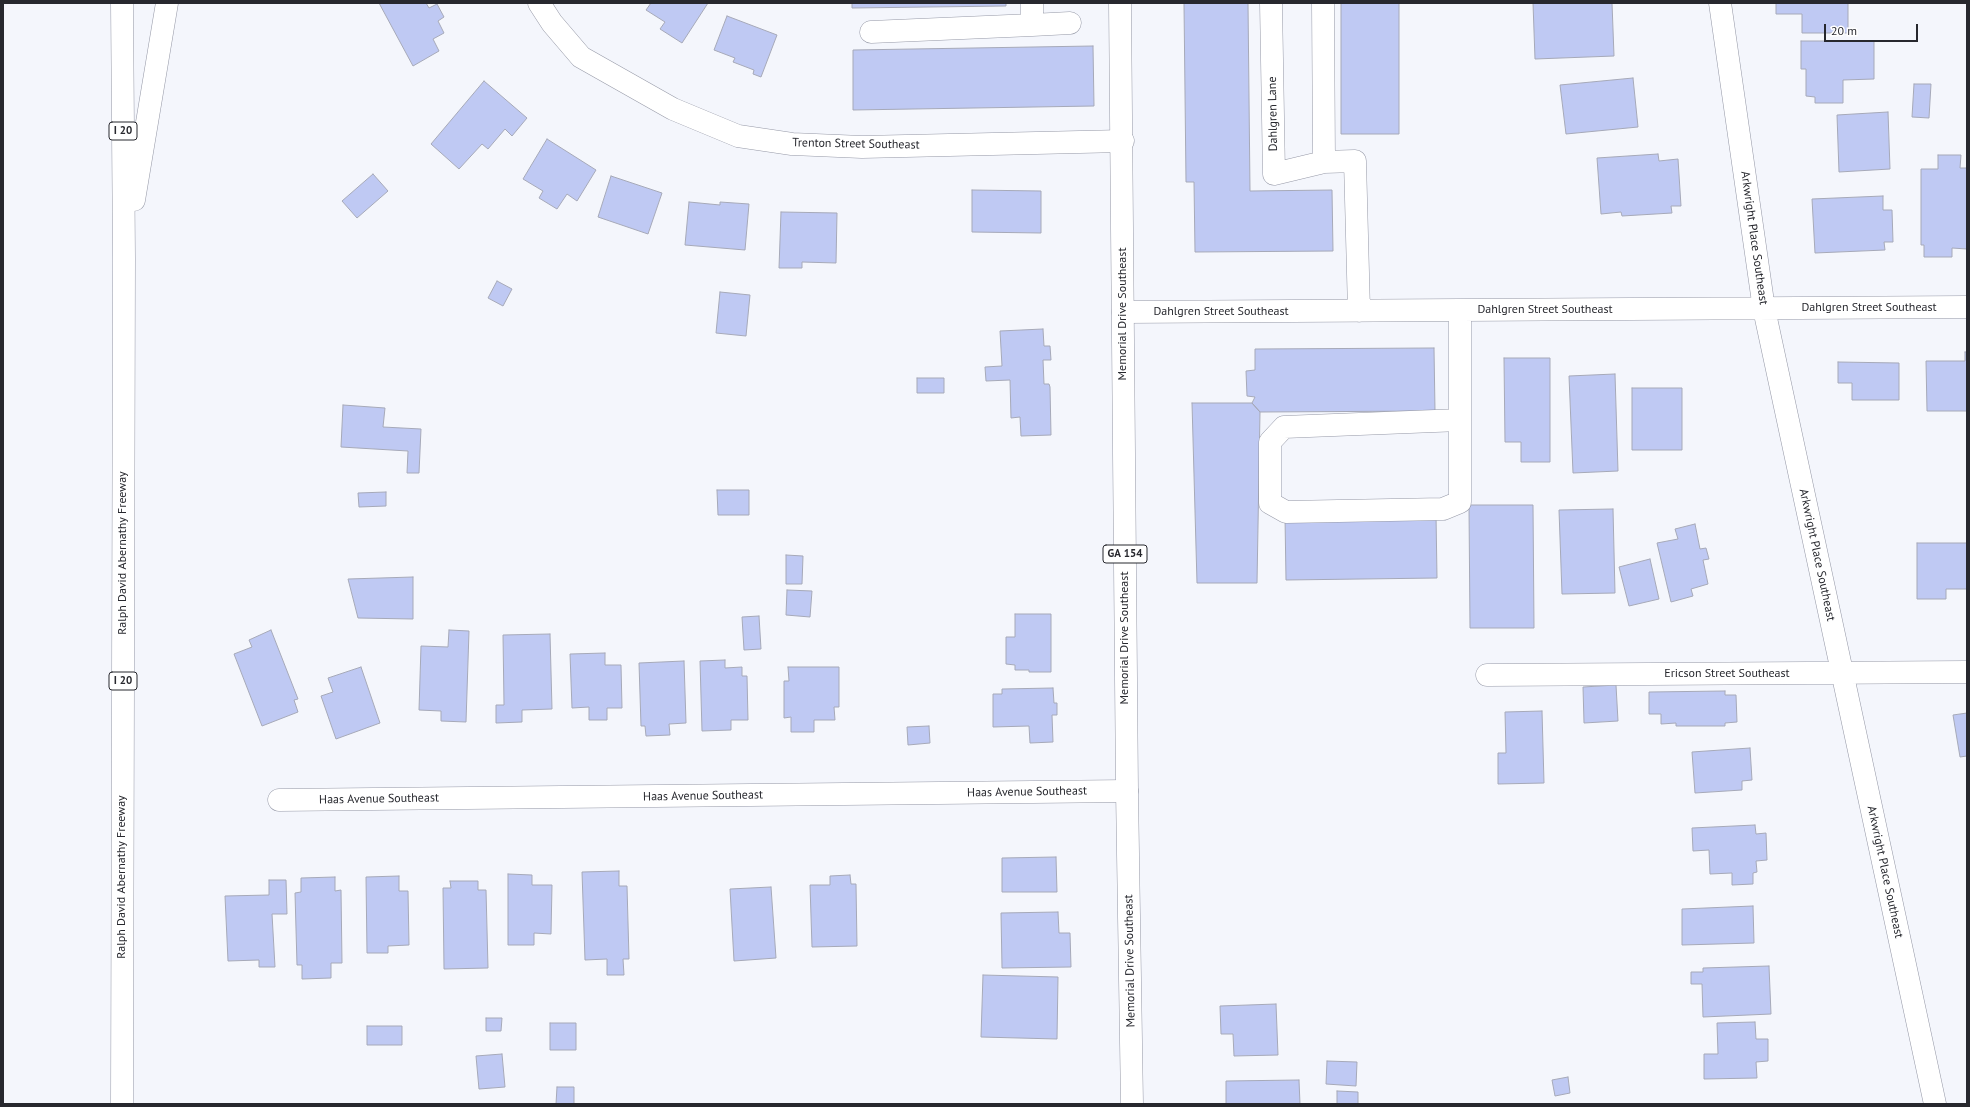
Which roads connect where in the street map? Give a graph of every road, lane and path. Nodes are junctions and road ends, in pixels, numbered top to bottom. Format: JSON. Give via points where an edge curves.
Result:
{"nodes":[{"id":1,"x":122,"y":3,"type":"edge"},
{"id":2,"x":166,"y":3,"type":"edge"},
{"id":3,"x":539,"y":3,"type":"edge"},
{"id":4,"x":1032,"y":3,"type":"edge"},
{"id":5,"x":1120,"y":3,"type":"edge"},
{"id":6,"x":1271,"y":3,"type":"edge"},
{"id":7,"x":1324,"y":3,"type":"edge"},
{"id":8,"x":1720,"y":3,"type":"edge"},
{"id":9,"x":1070,"y":23,"type":"dead end"},
{"id":10,"x":1032,"y":25,"type":"junction"},
{"id":11,"x":871,"y":32,"type":"dead end"},
{"id":12,"x":1123,"y":141,"type":"junction"},
{"id":13,"x":1324,"y":162,"type":"junction"},
{"id":14,"x":124,"y":259,"type":"junction"},
{"id":15,"x":1967,"y":307,"type":"edge"},
{"id":16,"x":1764,"y":310,"type":"junction"},
{"id":17,"x":1359,"y":311,"type":"junction"},
{"id":18,"x":1460,"y":311,"type":"junction"},
{"id":19,"x":1123,"y":312,"type":"junction"},
{"id":20,"x":1460,"y":420,"type":"junction"},
{"id":21,"x":1967,"y":672,"type":"edge"},
{"id":22,"x":1842,"y":674,"type":"junction"},
{"id":23,"x":1487,"y":675,"type":"dead end"},
{"id":24,"x":1127,"y":791,"type":"junction"},
{"id":25,"x":279,"y":800,"type":"dead end"},
{"id":26,"x":122,"y":1104,"type":"edge"},
{"id":27,"x":1132,"y":1104,"type":"edge"},
{"id":28,"x":1935,"y":1104,"type":"edge"}],
"edges":[{"from":1,"to":14,"type":"main road","name":"Ralph David Abernathy Freeway","number":"I 20"},
{"from":2,"to":14,"type":"main road"},
{"from":3,"to":12,"type":"main road","name":"Trenton Street Southeast","via":[[552,23],[581,57],[673,109],[738,136],[792,144],[862,147]]},
{"from":4,"to":10,"type":"main road"},
{"from":5,"to":12,"type":"main road","name":"Memorial Drive Southeast","number":"GA 154"},
{"from":6,"to":13,"type":"main road","name":"Dahlgren Lane","via":[[1274,174]]},
{"from":7,"to":13,"type":"main road"},
{"from":8,"to":16,"type":"main road","name":"Arkwright Place Southeast"},
{"from":9,"to":10,"type":"main road"},
{"from":10,"to":11,"type":"main road"},
{"from":12,"to":19,"type":"main road","name":"Memorial Drive Southeast","number":"GA 154"},
{"from":13,"to":17,"type":"main road","name":"Dahlgren Lane","via":[[1355,162]]},
{"from":14,"to":26,"type":"main road","name":"Ralph David Abernathy Freeway","number":"I 20"},
{"from":15,"to":16,"type":"main road","name":"Dahlgren Street Southeast"},
{"from":16,"to":18,"type":"main road","name":"Dahlgren Street Southeast"},
{"from":16,"to":22,"type":"main road","name":"Arkwright Place Southeast"},
{"from":17,"to":18,"type":"main road","name":"Dahlgren Street Southeast"},
{"from":17,"to":19,"type":"main road","name":"Dahlgren Street Southeast"},
{"from":18,"to":20,"type":"main road"},
{"from":19,"to":24,"type":"main road","name":"Memorial Drive Southeast","number":"GA 154"},
{"from":20,"to":20,"type":"main road","via":[[1460,502],[1443,509],[1286,512],[1270,503],[1270,442],[1284,427]]},
{"from":21,"to":22,"type":"main road","name":"Ericson Street Southeast"},
{"from":22,"to":23,"type":"main road","name":"Ericson Street Southeast"},
{"from":22,"to":28,"type":"main road","name":"Arkwright Place Southeast"},
{"from":24,"to":25,"type":"main road","name":"Haas Avenue Southeast"},
{"from":24,"to":27,"type":"main road","name":"Memorial Drive Southeast","number":"GA 154"}]}
